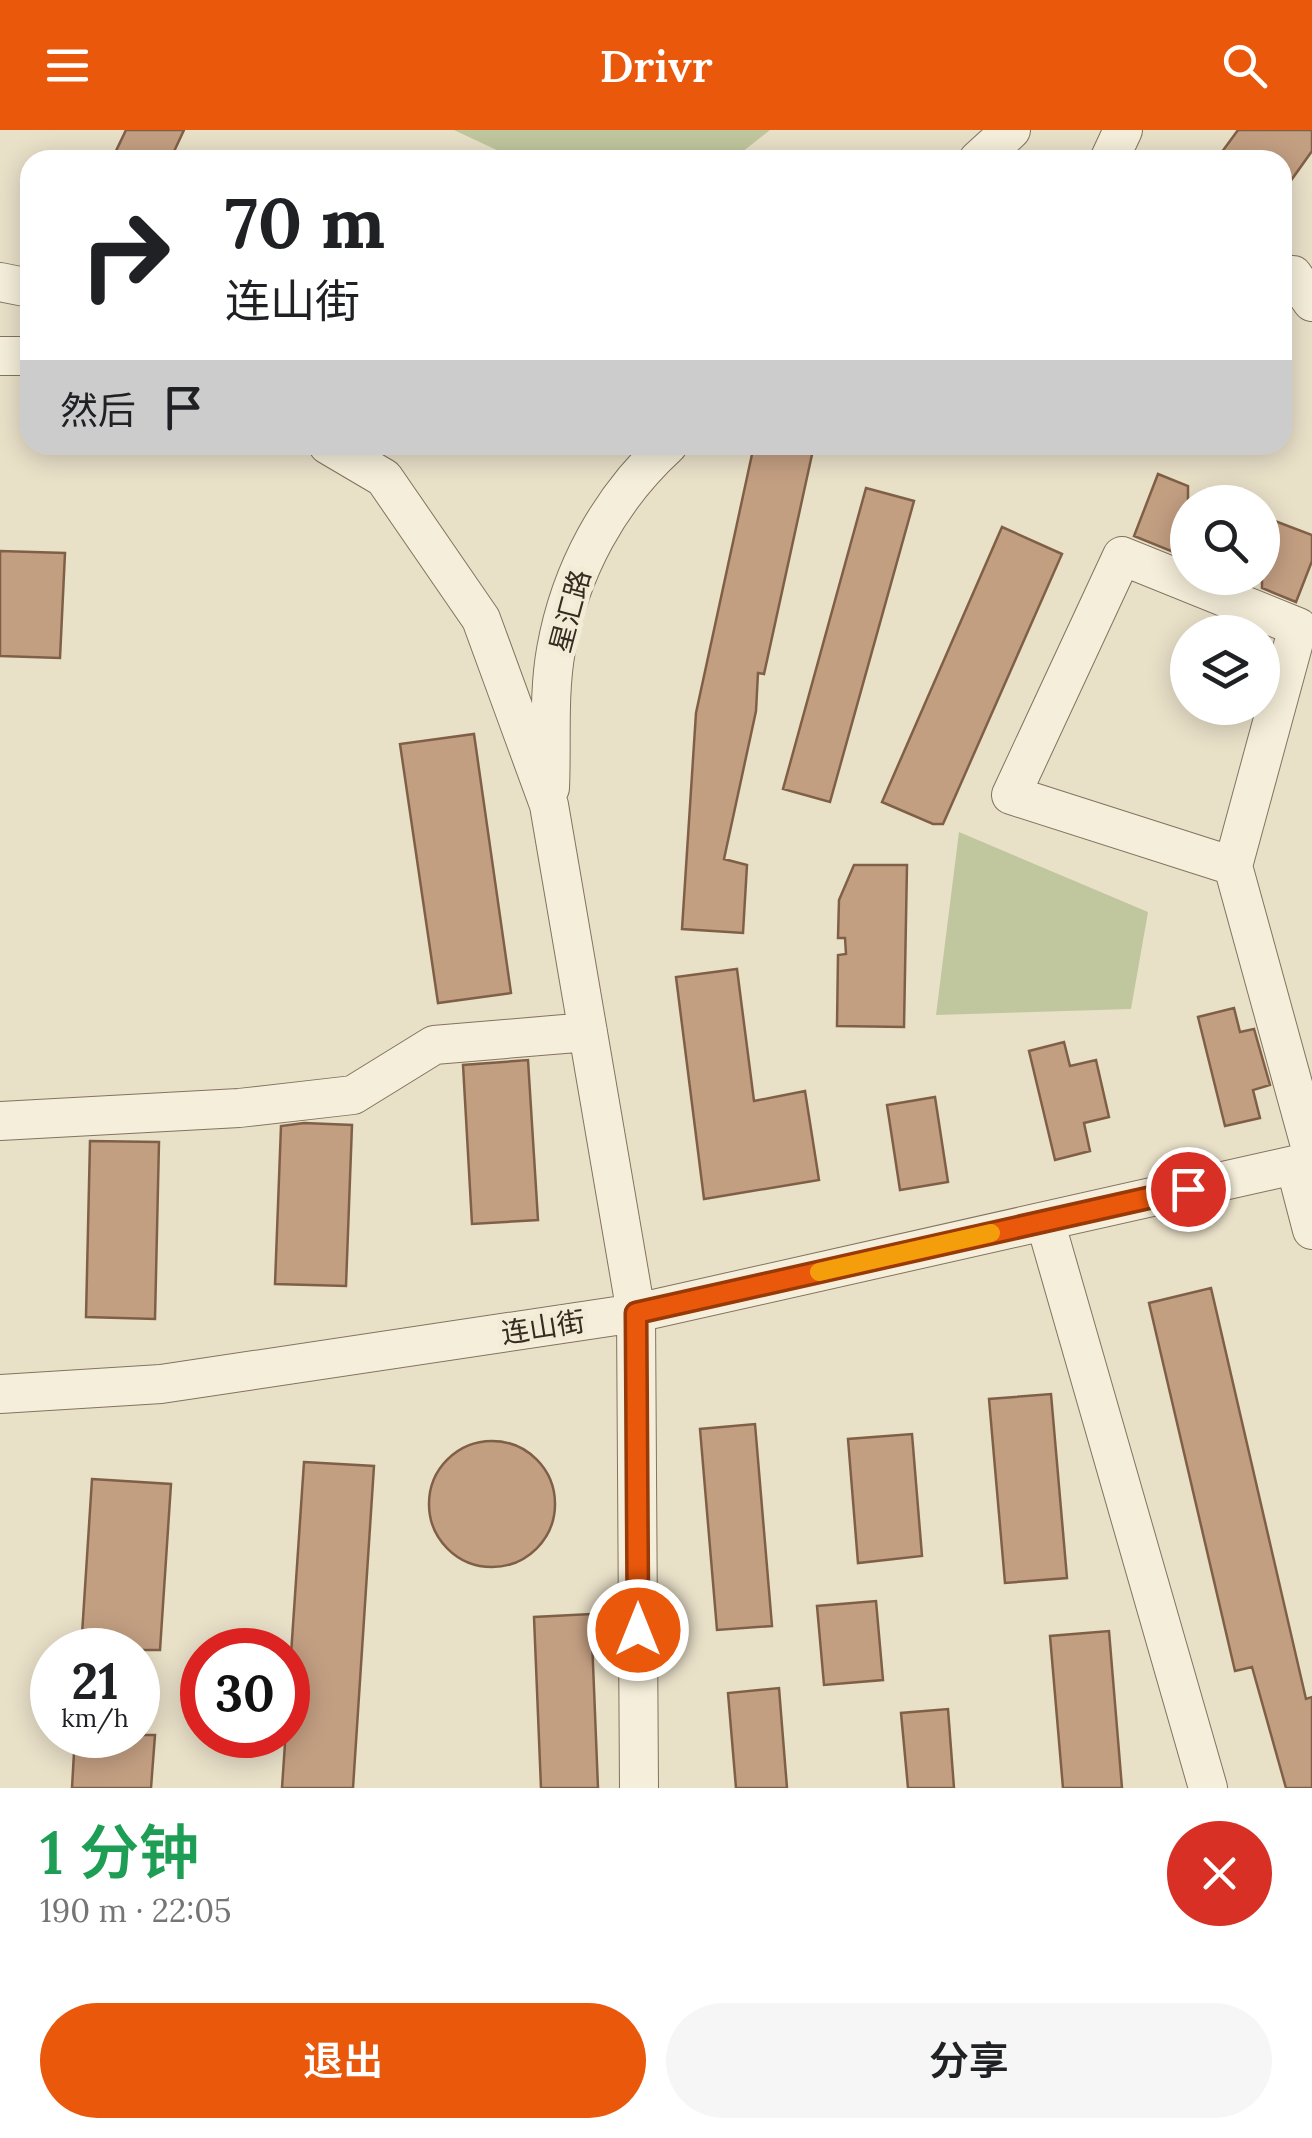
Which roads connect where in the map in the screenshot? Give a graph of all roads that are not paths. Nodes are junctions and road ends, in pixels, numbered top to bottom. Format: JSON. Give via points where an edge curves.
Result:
{"nodes":[{"id":1,"x":1011,"y":130,"type":"edge"},
{"id":2,"x":989,"y":150,"type":"edge"},
{"id":3,"x":1292,"y":275,"type":"edge"},
{"id":4,"x":1312,"y":302,"type":"edge"},
{"id":5,"x":345,"y":455,"type":"edge"},
{"id":6,"x":657,"y":455,"type":"edge"},
{"id":7,"x":549,"y":805,"type":"junction"},
{"id":8,"x":1233,"y":866,"type":"junction"},
{"id":9,"x":588,"y":1032,"type":"junction"},
{"id":10,"x":0,"y":1121,"type":"edge"},
{"id":11,"x":1306,"y":1160,"type":"edge"},
{"id":12,"x":1045,"y":1221,"type":"junction"},
{"id":13,"x":1312,"y":1230,"type":"edge"},
{"id":14,"x":636,"y":1313,"type":"junction"},
{"id":15,"x":0,"y":1394,"type":"edge"},
{"id":16,"x":639,"y":1788,"type":"edge"},
{"id":17,"x":1208,"y":1788,"type":"edge"}],
"edges":[{"from":1,"to":2,"type":"street"},
{"from":3,"to":4,"type":"street"},
{"from":5,"to":7,"type":"street","via":[[384,478],[481,619]]},
{"from":6,"to":7,"type":"street","name":"星汇路","via":[[631,479],[580,566],[556,651]]},
{"from":7,"to":9,"type":"street"},
{"from":8,"to":8,"type":"street","via":[[1298,627],[1122,556],[1012,795]]},
{"from":8,"to":11,"type":"street"},
{"from":9,"to":10,"type":"street","via":[[434,1045],[352,1094],[239,1108]]},
{"from":9,"to":14,"type":"street"},
{"from":11,"to":12,"type":"street","name":"连山街"},
{"from":11,"to":13,"type":"street"},
{"from":12,"to":14,"type":"street","name":"连山街"},
{"from":12,"to":17,"type":"street"},
{"from":14,"to":15,"type":"street","name":"连山街","via":[[161,1384]]},
{"from":14,"to":16,"type":"street"}]}
